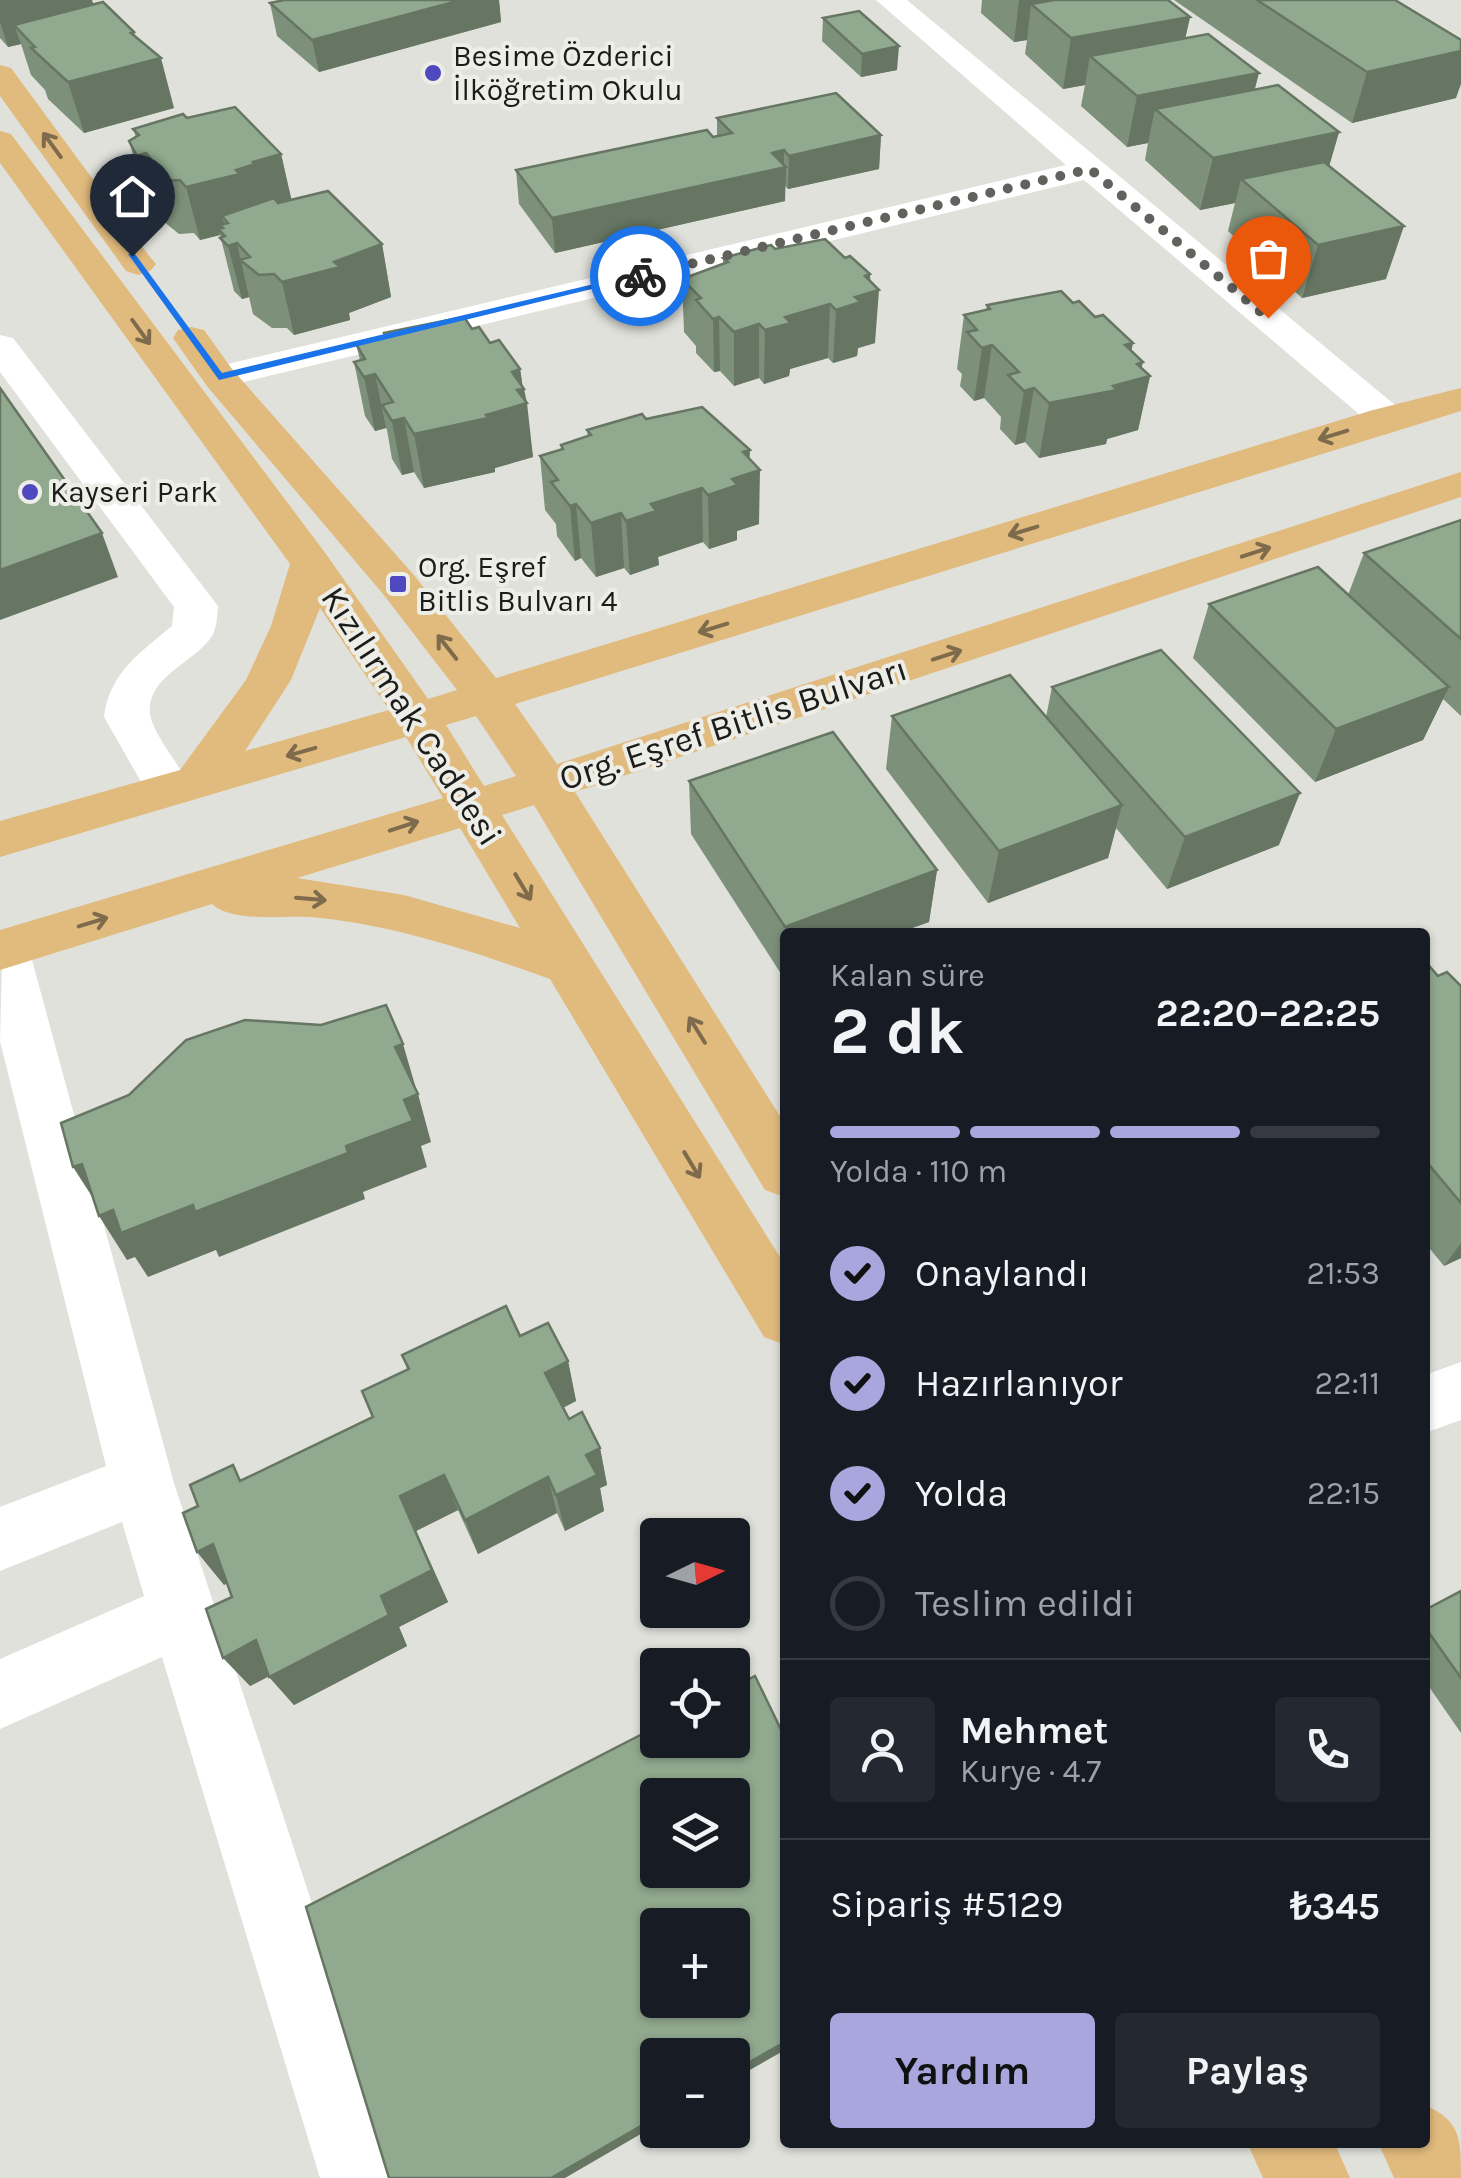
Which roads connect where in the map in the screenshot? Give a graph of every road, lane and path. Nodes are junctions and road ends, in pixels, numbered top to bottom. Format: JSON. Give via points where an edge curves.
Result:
{"nodes":[{"id":1,"x":900,"y":1,"type":"edge"},
{"id":2,"x":0,"y":74,"type":"edge"},
{"id":3,"x":0,"y":141,"type":"edge"},
{"id":4,"x":1090,"y":169,"type":"junction"},
{"id":5,"x":0,"y":346,"type":"edge"},
{"id":6,"x":219,"y":377,"type":"junction"},
{"id":7,"x":1461,"y":399,"type":"edge"},
{"id":8,"x":1387,"y":418,"type":"junction"},
{"id":9,"x":1461,"y":484,"type":"edge"},
{"id":10,"x":312,"y":563,"type":"junction"},
{"id":11,"x":486,"y":697,"type":"junction"},
{"id":12,"x":418,"y":718,"type":"junction"},
{"id":13,"x":546,"y":783,"type":"junction"},
{"id":14,"x":183,"y":785,"type":"junction"},
{"id":15,"x":472,"y":804,"type":"junction"},
{"id":16,"x":0,"y":840,"type":"edge"},
{"id":17,"x":179,"y":897,"type":"junction"},
{"id":18,"x":1,"y":950,"type":"edge"},
{"id":19,"x":570,"y":965,"type":"junction"},
{"id":20,"x":780,"y":1165,"type":"edge"},
{"id":21,"x":780,"y":1310,"type":"edge"},
{"id":22,"x":1461,"y":1391,"type":"edge"},
{"id":23,"x":1430,"y":1402,"type":"edge"},
{"id":24,"x":142,"y":1484,"type":"junction"},
{"id":25,"x":0,"y":1539,"type":"edge"},
{"id":26,"x":183,"y":1613,"type":"junction"},
{"id":27,"x":0,"y":1694,"type":"edge"},
{"id":28,"x":1291,"y":2148,"type":"edge"},
{"id":29,"x":1422,"y":2148,"type":"edge"},
{"id":30,"x":361,"y":2178,"type":"edge"},
{"id":31,"x":1309,"y":2178,"type":"edge"},
{"id":32,"x":1442,"y":2178,"type":"edge"}],
"edges":[{"from":1,"to":4,"type":"street"},
{"from":6,"to":2,"type":"main road","name":"Kızılırmak Caddesi","one_way":true},
{"from":3,"to":10,"type":"main road","name":"Kızılırmak Caddesi","one_way":true},
{"from":4,"to":6,"type":"street"},
{"from":4,"to":8,"type":"street"},
{"from":5,"to":14,"type":"street","via":[[196,606],[193,631],[138,677],[126,705],[127,717]]},
{"from":11,"to":6,"type":"main road","name":"Kızılırmak Caddesi","one_way":true},
{"from":7,"to":8,"type":"main road"},
{"from":8,"to":11,"type":"main road","one_way":true},
{"from":13,"to":9,"type":"main road","name":"Org. Eşref Bitlis Bulvarı","one_way":true},
{"from":10,"to":12,"type":"main road","name":"Kızılırmak Caddesi"},
{"from":10,"to":14,"type":"main road","via":[[284,658],[227,744]]},
{"from":11,"to":12,"type":"main road"},
{"from":11,"to":13,"type":"main road","name":"Kızılırmak Caddesi"},
{"from":12,"to":14,"type":"main road","one_way":true},
{"from":12,"to":15,"type":"main road","name":"Kızılırmak Caddesi"},
{"from":13,"to":15,"type":"main road","name":"Org. Eşref Bitlis Bulvarı"},
{"from":20,"to":13,"type":"main road","name":"Kızılırmak Caddesi","one_way":true},
{"from":14,"to":16,"type":"main road"},
{"from":17,"to":15,"type":"main road","name":"Org. Eşref Bitlis Bulvarı","one_way":true},
{"from":15,"to":19,"type":"main road","name":"Kızılırmak Caddesi","one_way":true},
{"from":18,"to":17,"type":"main road","name":"Org. Eşref Bitlis Bulvarı","one_way":true},
{"from":17,"to":19,"type":"main road","one_way":true,"via":[[375,906]]},
{"from":18,"to":24,"type":"street"},
{"from":19,"to":21,"type":"main road","name":"Kızılırmak Caddesi","one_way":true},
{"from":22,"to":23,"type":"street"},
{"from":24,"to":25,"type":"street"},
{"from":24,"to":26,"type":"street"},
{"from":26,"to":27,"type":"street"},
{"from":26,"to":30,"type":"street"},
{"from":28,"to":31,"type":"main road"},
{"from":29,"to":32,"type":"main road"}]}
